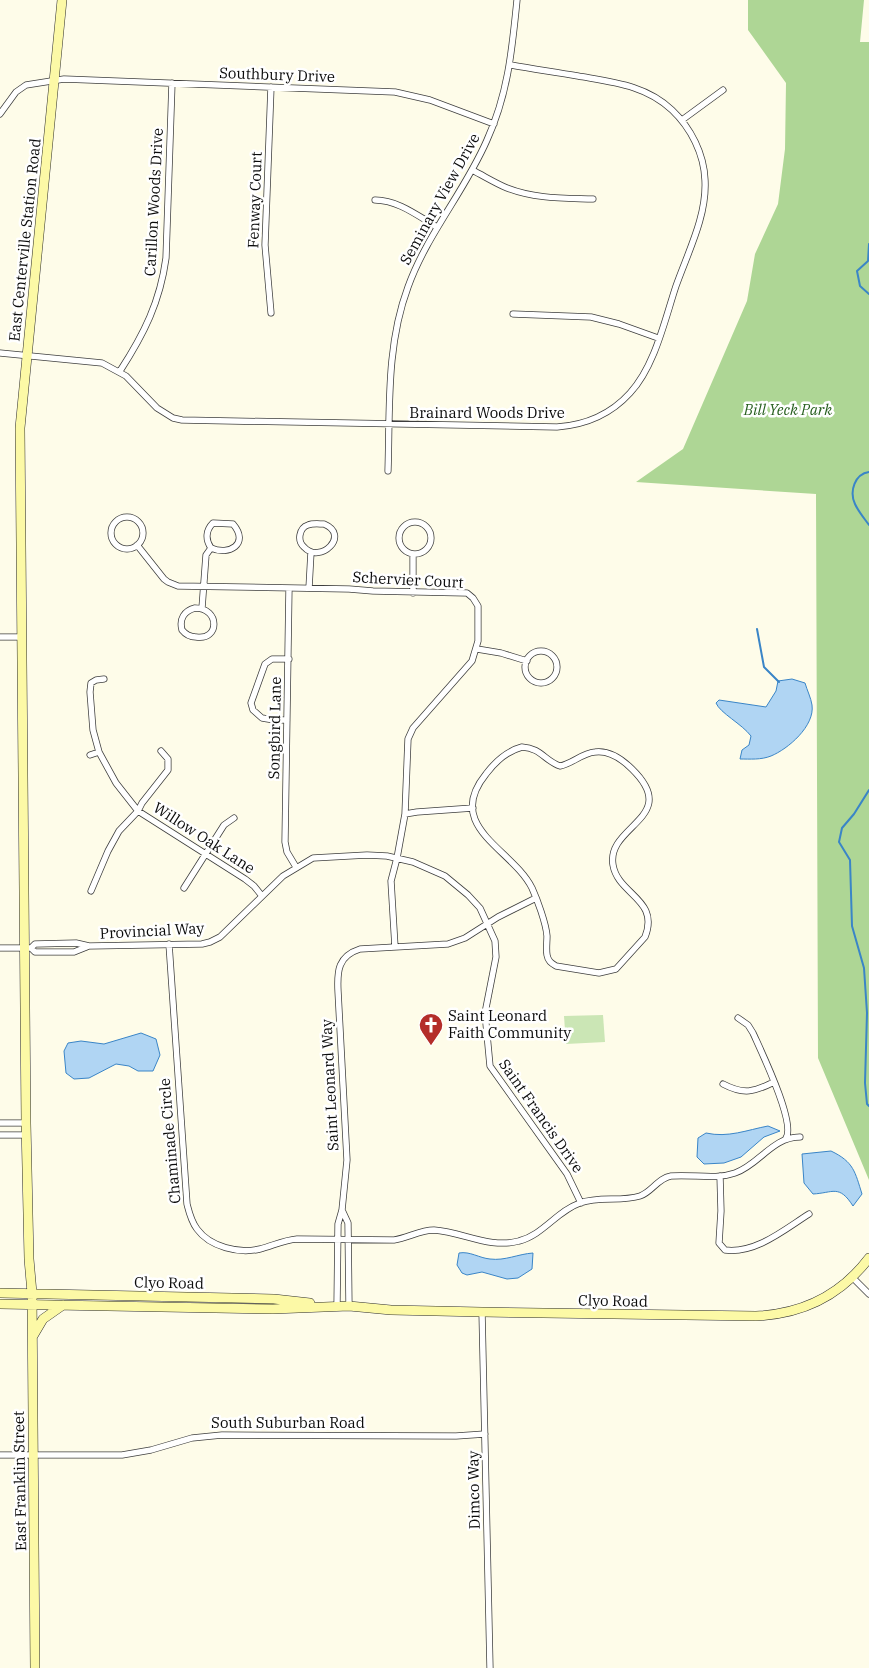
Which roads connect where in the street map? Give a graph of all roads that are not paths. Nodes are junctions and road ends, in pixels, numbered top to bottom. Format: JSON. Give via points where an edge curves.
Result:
{"nodes":[{"id":1,"x":62,"y":0,"type":"edge"},
{"id":2,"x":517,"y":0,"type":"edge"},
{"id":3,"x":510,"y":65,"type":"junction"},
{"id":4,"x":54,"y":82,"type":"junction"},
{"id":5,"x":172,"y":83,"type":"junction"},
{"id":6,"x":271,"y":87,"type":"junction"},
{"id":7,"x":723,"y":90,"type":"dead end"},
{"id":8,"x":0,"y":114,"type":"edge"},
{"id":9,"x":682,"y":120,"type":"junction"},
{"id":10,"x":494,"y":124,"type":"junction"},
{"id":11,"x":472,"y":170,"type":"junction"},
{"id":12,"x":593,"y":199,"type":"dead end"},
{"id":13,"x":374,"y":200,"type":"dead end"},
{"id":14,"x":437,"y":227,"type":"junction"},
{"id":15,"x":271,"y":313,"type":"dead end"},
{"id":16,"x":513,"y":314,"type":"dead end"},
{"id":17,"x":658,"y":338,"type":"junction"},
{"id":18,"x":0,"y":353,"type":"edge"},
{"id":19,"x":27,"y":355,"type":"junction"},
{"id":20,"x":120,"y":371,"type":"junction"},
{"id":21,"x":389,"y":424,"type":"junction"},
{"id":22,"x":388,"y":471,"type":"dead end"},
{"id":23,"x":136,"y":546,"type":"junction"},
{"id":24,"x":210,"y":548,"type":"junction"},
{"id":25,"x":310,"y":552,"type":"junction"},
{"id":26,"x":413,"y":554,"type":"junction"},
{"id":27,"x":204,"y":586,"type":"junction"},
{"id":28,"x":289,"y":588,"type":"junction"},
{"id":29,"x":309,"y":588,"type":"junction"},
{"id":30,"x":414,"y":593,"type":"junction"},
{"id":31,"x":202,"y":608,"type":"junction"},
{"id":32,"x":0,"y":637,"type":"edge"},
{"id":33,"x":22,"y":637,"type":"junction"},
{"id":34,"x":477,"y":649,"type":"junction"},
{"id":35,"x":288,"y":659,"type":"junction"},
{"id":36,"x":527,"y":661,"type":"junction"},
{"id":37,"x":104,"y":679,"type":"dead end"},
{"id":38,"x":287,"y":720,"type":"junction"},
{"id":39,"x":161,"y":751,"type":"dead end"},
{"id":40,"x":99,"y":752,"type":"junction"},
{"id":41,"x":90,"y":755,"type":"dead end"},
{"id":42,"x":473,"y":808,"type":"junction"},
{"id":43,"x":138,"y":810,"type":"junction"},
{"id":44,"x":405,"y":814,"type":"junction"},
{"id":45,"x":234,"y":818,"type":"dead end"},
{"id":46,"x":206,"y":855,"type":"junction"},
{"id":47,"x":397,"y":858,"type":"junction"},
{"id":48,"x":296,"y":867,"type":"junction"},
{"id":49,"x":184,"y":888,"type":"dead end"},
{"id":50,"x":91,"y":891,"type":"dead end"},
{"id":51,"x":262,"y":896,"type":"junction"},
{"id":52,"x":536,"y":898,"type":"junction"},
{"id":53,"x":488,"y":925,"type":"junction"},
{"id":54,"x":169,"y":944,"type":"junction"},
{"id":55,"x":396,"y":947,"type":"junction"},
{"id":56,"x":0,"y":948,"type":"edge"},
{"id":57,"x":28,"y":948,"type":"junction"},
{"id":58,"x":738,"y":1018,"type":"dead end"},
{"id":59,"x":774,"y":1082,"type":"junction"},
{"id":60,"x":723,"y":1084,"type":"dead end"},
{"id":61,"x":0,"y":1122,"type":"edge"},
{"id":62,"x":26,"y":1122,"type":"junction"},
{"id":63,"x":0,"y":1135,"type":"edge"},
{"id":64,"x":27,"y":1135,"type":"junction"},
{"id":65,"x":800,"y":1137,"type":"dead end"},
{"id":66,"x":786,"y":1138,"type":"junction"},
{"id":67,"x":720,"y":1176,"type":"junction"},
{"id":68,"x":581,"y":1203,"type":"junction"},
{"id":69,"x":342,"y":1210,"type":"junction"},
{"id":70,"x":809,"y":1214,"type":"dead end"},
{"id":71,"x":338,"y":1240,"type":"junction"},
{"id":72,"x":348,"y":1240,"type":"junction"},
{"id":73,"x":869,"y":1258,"type":"edge"},
{"id":74,"x":852,"y":1277,"type":"junction"},
{"id":75,"x":0,"y":1293,"type":"edge"},
{"id":76,"x":32,"y":1294,"type":"junction"},
{"id":77,"x":869,"y":1294,"type":"edge"},
{"id":78,"x":0,"y":1304,"type":"edge"},
{"id":79,"x":32,"y":1304,"type":"junction"},
{"id":80,"x":63,"y":1305,"type":"junction"},
{"id":81,"x":337,"y":1306,"type":"junction"},
{"id":82,"x":349,"y":1306,"type":"junction"},
{"id":83,"x":482,"y":1312,"type":"junction"},
{"id":84,"x":32,"y":1339,"type":"junction"},
{"id":85,"x":485,"y":1434,"type":"junction"},
{"id":86,"x":0,"y":1455,"type":"edge"},
{"id":87,"x":33,"y":1456,"type":"junction"},
{"id":88,"x":35,"y":1668,"type":"edge"},
{"id":89,"x":490,"y":1668,"type":"edge"}],
"edges":[{"from":1,"to":4,"type":"street","name":"East Centerville Station Road"},
{"from":2,"to":3,"type":"street","name":"Seminary View Drive"},
{"from":3,"to":9,"type":"street","name":"Brainard Woods Drive","via":[[632,86],[663,102]]},
{"from":3,"to":10,"type":"street","name":"Seminary View Drive"},
{"from":4,"to":5,"type":"street","name":"Southbury Drive"},
{"from":4,"to":8,"type":"street","name":"Southbury Drive","via":[[32,83],[20,88]]},
{"from":4,"to":19,"type":"street","name":"East Centerville Station Road"},
{"from":5,"to":6,"type":"street","name":"Southbury Drive"},
{"from":5,"to":20,"type":"street","name":"Carillon Woods Drive","via":[[164,274],[156,306]]},
{"from":6,"to":10,"type":"street","name":"Southbury Drive","via":[[395,92],[430,100]]},
{"from":6,"to":15,"type":"street","name":"Fenway Court","via":[[265,245]]},
{"from":7,"to":9,"type":"street"},
{"from":9,"to":17,"type":"street","name":"Brainard Woods Drive","via":[[702,158],[705,191],[701,215]]},
{"from":10,"to":11,"type":"street","name":"Seminary View Drive"},
{"from":11,"to":12,"type":"street","via":[[528,195]]},
{"from":11,"to":14,"type":"street","name":"Seminary View Drive"},
{"from":13,"to":14,"type":"street","via":[[398,204]]},
{"from":14,"to":21,"type":"street","name":"Seminary View Drive","via":[[413,274],[399,316],[391,361]]},
{"from":16,"to":17,"type":"street","via":[[591,317]]},
{"from":17,"to":21,"type":"street","name":"Brainard Woods Drive","via":[[645,372],[631,392],[611,410],[590,421],[567,427]]},
{"from":18,"to":19,"type":"street","name":"Brainard Woods Drive"},
{"from":19,"to":20,"type":"street","name":"Brainard Woods Drive","via":[[96,361]]},
{"from":19,"to":33,"type":"street","name":"East Centerville Station Road","via":[[20,428]]},
{"from":20,"to":21,"type":"street","name":"Brainard Woods Drive","via":[[157,408],[182,420]]},
{"from":21,"to":22,"type":"street","name":"Seminary View Drive"},
{"from":23,"to":23,"type":"street","via":[[142,537],[138,522],[123,518],[115,523],[111,536],[116,544],[128,549]]},
{"from":23,"to":27,"type":"street","name":"Schervier Court","via":[[168,582],[178,586]]},
{"from":24,"to":24,"type":"street","via":[[232,550],[239,538],[238,529],[233,524],[214,523],[206,535]]},
{"from":24,"to":27,"type":"street","via":[[206,556]]},
{"from":25,"to":25,"type":"street","via":[[324,551],[331,546],[334,538],[329,526],[312,524],[302,530],[300,543]]},
{"from":25,"to":29,"type":"street"},
{"from":26,"to":26,"type":"street","via":[[422,552],[430,543],[430,530],[424,524],[407,523],[399,534],[399,543],[405,551]]},
{"from":26,"to":30,"type":"street"},
{"from":27,"to":28,"type":"street","name":"Schervier Court"},
{"from":27,"to":31,"type":"street"},
{"from":28,"to":29,"type":"street","name":"Schervier Court"},
{"from":28,"to":35,"type":"street","name":"Songbird Lane"},
{"from":29,"to":30,"type":"street","name":"Schervier Court"},
{"from":30,"to":34,"type":"street","name":"Schervier Court","via":[[470,595],[478,606]]},
{"from":31,"to":31,"type":"street","via":[[190,609],[183,616],[181,626],[185,634],[203,638],[212,630],[214,622],[210,612]]},
{"from":32,"to":33,"type":"street"},
{"from":33,"to":57,"type":"street","name":"East Centerville Station Road"},
{"from":34,"to":36,"type":"street","via":[[501,652]]},
{"from":34,"to":44,"type":"street","name":"Schervier Court","via":[[467,667],[410,732]]},
{"from":35,"to":38,"type":"street","name":"Songbird Lane"},
{"from":35,"to":38,"type":"street","via":[[272,659],[265,664],[251,703],[253,710],[262,718]]},
{"from":36,"to":36,"type":"street","via":[[527,675],[533,681],[550,681],[557,665],[550,654],[541,651],[532,654]]},
{"from":37,"to":40,"type":"street","name":"Willow Oak Lane","via":[[91,683],[90,692],[93,730]]},
{"from":38,"to":48,"type":"street","name":"Songbird Lane","via":[[285,842]]},
{"from":39,"to":43,"type":"street","via":[[168,759],[168,770]]},
{"from":40,"to":41,"type":"street"},
{"from":40,"to":43,"type":"street","name":"Willow Oak Lane","via":[[116,783]]},
{"from":42,"to":44,"type":"street"},
{"from":42,"to":52,"type":"street","via":[[480,830],[528,881]]},
{"from":42,"to":52,"type":"street","via":[[475,792],[482,778],[510,751],[522,747],[534,749],[560,766],[588,754],[610,754],[624,761],[643,780],[649,800],[646,811],[618,842],[612,862],[618,879],[644,906],[648,917],[645,937],[633,952],[616,969],[608,972],[556,966],[547,955],[547,933]]},
{"from":43,"to":46,"type":"street","name":"Willow Oak Lane"},
{"from":43,"to":50,"type":"street","via":[[119,831]]},
{"from":44,"to":47,"type":"street","name":"Schervier Court"},
{"from":45,"to":46,"type":"street","via":[[224,825]]},
{"from":46,"to":49,"type":"street"},
{"from":46,"to":51,"type":"street","name":"Willow Oak Lane","via":[[245,879]]},
{"from":47,"to":48,"type":"street","name":"Provincial Way","via":[[367,854],[330,856],[313,858]]},
{"from":47,"to":53,"type":"street","name":"Provincial Way","via":[[445,876],[480,908]]},
{"from":47,"to":55,"type":"street","name":"Schervier Court","via":[[391,881]]},
{"from":48,"to":51,"type":"street","name":"Provincial Way"},
{"from":51,"to":54,"type":"street","name":"Provincial Way","via":[[215,940],[202,944]]},
{"from":52,"to":53,"type":"street"},
{"from":53,"to":55,"type":"street","via":[[448,944]]},
{"from":53,"to":68,"type":"street","name":"Saint Francis Drive","via":[[495,941],[496,957],[485,1013],[490,1066],[567,1174]]},
{"from":54,"to":57,"type":"street","name":"Provincial Way","via":[[35,944]]},
{"from":54,"to":71,"type":"street","name":"Chaminade Circle","via":[[185,1194],[197,1229],[206,1238],[233,1250],[259,1250],[289,1240]]},
{"from":55,"to":69,"type":"street","name":"Saint Leonard Way","via":[[360,949],[352,952],[339,966],[347,1160]]},
{"from":56,"to":57,"type":"street","name":"Provincial Way"},
{"from":57,"to":62,"type":"street","name":"East Centerville Station Road"},
{"from":58,"to":59,"type":"street","via":[[753,1032]]},
{"from":59,"to":60,"type":"street","via":[[748,1092]]},
{"from":59,"to":66,"type":"street","via":[[789,1131]]},
{"from":61,"to":62,"type":"street"},
{"from":62,"to":64,"type":"street","name":"East Centerville Station Road"},
{"from":63,"to":64,"type":"street"},
{"from":64,"to":76,"type":"street","name":"East Centerville Station Road"},
{"from":65,"to":66,"type":"street","name":"Chaminade Circle"},
{"from":66,"to":67,"type":"street","name":"Chaminade Circle","via":[[741,1171]]},
{"from":67,"to":68,"type":"street","name":"Chaminade Circle","via":[[671,1176],[638,1197]]},
{"from":67,"to":70,"type":"street","via":[[719,1243],[725,1250],[760,1244]]},
{"from":68,"to":72,"type":"street","name":"Chaminade Circle","via":[[520,1241],[492,1243],[432,1230],[394,1240]]},
{"from":69,"to":71,"type":"street","name":"Saint Leonard Way"},
{"from":69,"to":72,"type":"street","name":"Saint Leonard Way","via":[[348,1223]]},
{"from":71,"to":72,"type":"street","name":"Chaminade Circle"},
{"from":71,"to":81,"type":"street","name":"Saint Leonard Way"},
{"from":72,"to":82,"type":"street","name":"Saint Leonard Way"},
{"from":73,"to":74,"type":"street","name":"Clyo Road"},
{"from":74,"to":77,"type":"street"},
{"from":74,"to":83,"type":"street","name":"Clyo Road","via":[[818,1301],[798,1310],[769,1316]]},
{"from":75,"to":76,"type":"street","name":"Clyo Road"},
{"from":76,"to":79,"type":"street","name":"East Franklin Street"},
{"from":76,"to":81,"type":"street","name":"Clyo Road","via":[[274,1299]]},
{"from":78,"to":79,"type":"street","name":"Clyo Road"},
{"from":79,"to":80,"type":"street","name":"Clyo Road"},
{"from":79,"to":84,"type":"street","name":"East Franklin Street"},
{"from":80,"to":81,"type":"street","name":"Clyo Road","via":[[273,1309]]},
{"from":80,"to":84,"type":"street","via":[[43,1319]]},
{"from":81,"to":82,"type":"street","name":"Clyo Road"},
{"from":82,"to":83,"type":"street","name":"Clyo Road"},
{"from":83,"to":85,"type":"street","name":"Dimco Way"},
{"from":84,"to":87,"type":"street","name":"East Franklin Street"},
{"from":85,"to":87,"type":"street","name":"South Suburban Road","via":[[222,1435],[192,1438],[122,1455]]},
{"from":85,"to":89,"type":"street","name":"Dimco Way"},
{"from":86,"to":87,"type":"street","name":"South Suburban Road"},
{"from":87,"to":88,"type":"street","name":"East Franklin Street"}]}
